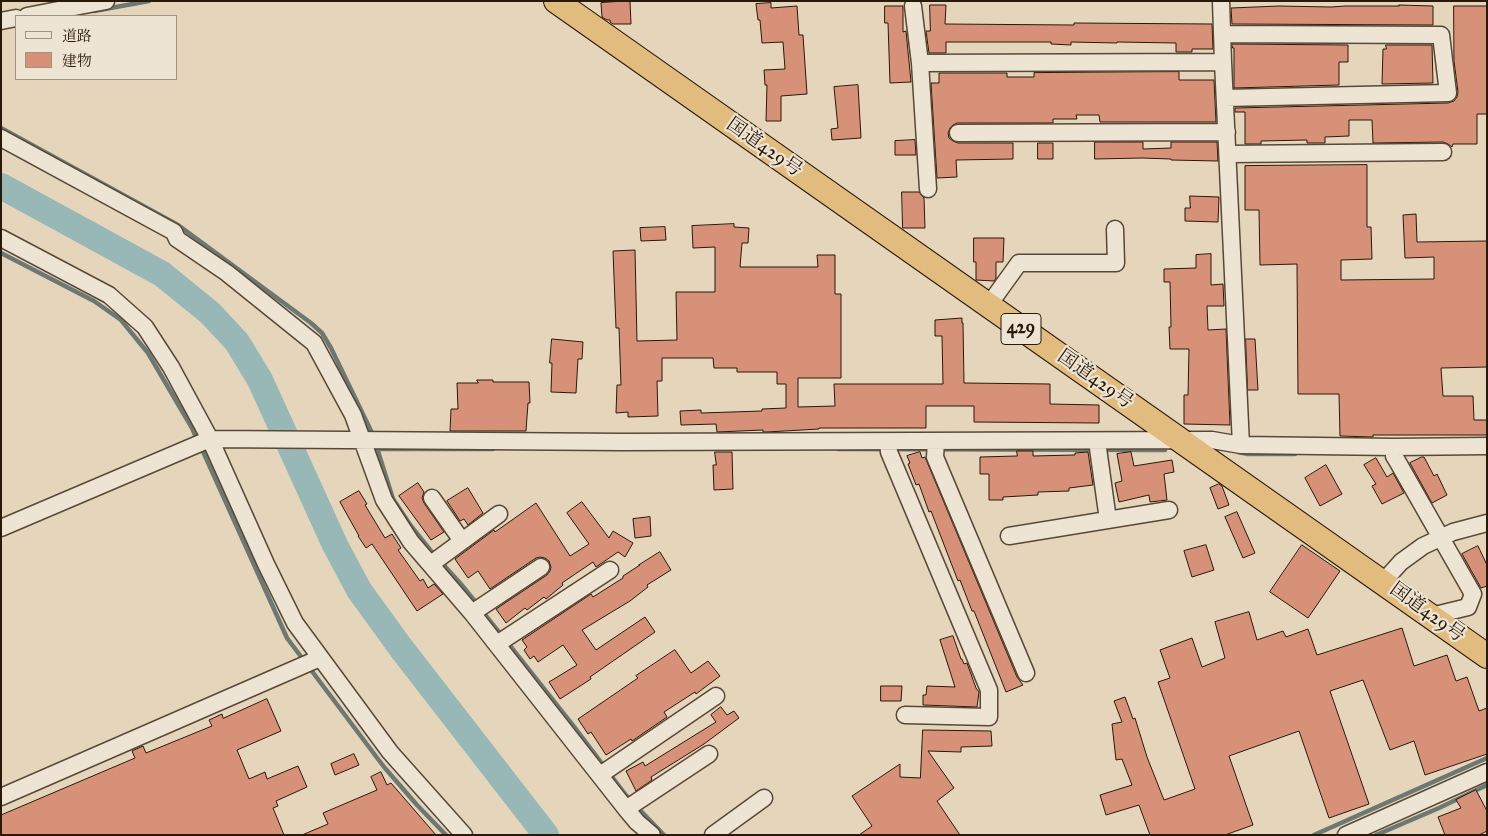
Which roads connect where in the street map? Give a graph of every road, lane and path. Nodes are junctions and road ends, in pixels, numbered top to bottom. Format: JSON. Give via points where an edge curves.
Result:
{"nodes":[{"id":1,"x":106,"y":1,"type":"edge"},
{"id":2,"x":556,"y":1,"type":"edge"},
{"id":3,"x":1222,"y":2,"type":"edge"},
{"id":4,"x":913,"y":6,"type":"dead end"},
{"id":5,"x":31,"y":15,"type":"edge"},
{"id":6,"x":15,"y":18,"type":"edge"},
{"id":7,"x":1,"y":21,"type":"edge"},
{"id":8,"x":1222,"y":34,"type":"junction"},
{"id":9,"x":1223,"y":62,"type":"junction"},
{"id":10,"x":920,"y":63,"type":"junction"},
{"id":11,"x":1225,"y":98,"type":"junction"},
{"id":12,"x":1227,"y":132,"type":"junction"},
{"id":13,"x":958,"y":133,"type":"dead end"},
{"id":14,"x":1,"y":138,"type":"edge"},
{"id":15,"x":1443,"y":152,"type":"dead end"},
{"id":16,"x":1228,"y":154,"type":"junction"},
{"id":17,"x":928,"y":189,"type":"dead end"},
{"id":18,"x":1115,"y":229,"type":"dead end"},
{"id":19,"x":3,"y":241,"type":"edge"},
{"id":20,"x":988,"y":306,"type":"junction"},
{"id":21,"x":371,"y":441,"type":"junction"},
{"id":22,"x":1183,"y":441,"type":"junction"},
{"id":23,"x":203,"y":442,"type":"junction"},
{"id":24,"x":1241,"y":444,"type":"junction"},
{"id":25,"x":935,"y":446,"type":"junction"},
{"id":26,"x":1487,"y":446,"type":"edge"},
{"id":27,"x":888,"y":447,"type":"junction"},
{"id":28,"x":1098,"y":447,"type":"junction"},
{"id":29,"x":1394,"y":451,"type":"junction"},
{"id":30,"x":432,"y":498,"type":"dead end"},
{"id":31,"x":1169,"y":510,"type":"dead end"},
{"id":32,"x":499,"y":514,"type":"dead end"},
{"id":33,"x":1108,"y":520,"type":"junction"},
{"id":34,"x":1487,"y":523,"type":"edge"},
{"id":35,"x":1,"y":528,"type":"edge"},
{"id":36,"x":1009,"y":536,"type":"dead end"},
{"id":37,"x":1441,"y":538,"type":"junction"},
{"id":38,"x":462,"y":541,"type":"junction"},
{"id":39,"x":436,"y":560,"type":"junction"},
{"id":40,"x":541,"y":567,"type":"dead end"},
{"id":41,"x":610,"y":570,"type":"dead end"},
{"id":42,"x":1383,"y":582,"type":"junction"},
{"id":43,"x":477,"y":609,"type":"junction"},
{"id":44,"x":1431,"y":616,"type":"junction"},
{"id":45,"x":502,"y":640,"type":"junction"},
{"id":46,"x":1487,"y":656,"type":"edge"},
{"id":47,"x":312,"y":662,"type":"junction"},
{"id":48,"x":1026,"y":673,"type":"dead end"},
{"id":49,"x":716,"y":696,"type":"dead end"},
{"id":50,"x":905,"y":716,"type":"dead end"},
{"id":51,"x":709,"y":754,"type":"dead end"},
{"id":52,"x":605,"y":772,"type":"junction"},
{"id":53,"x":1487,"y":772,"type":"edge"},
{"id":54,"x":1,"y":797,"type":"edge"},
{"id":55,"x":764,"y":798,"type":"dead end"},
{"id":56,"x":632,"y":806,"type":"junction"},
{"id":57,"x":464,"y":835,"type":"edge"},
{"id":58,"x":652,"y":835,"type":"edge"},
{"id":59,"x":713,"y":835,"type":"edge"},
{"id":60,"x":1346,"y":835,"type":"edge"}],
"edges":[{"from":1,"to":5,"type":"street"},
{"from":2,"to":20,"type":"highway","name":"国道429号","number":"429"},
{"from":3,"to":8,"type":"street"},
{"from":4,"to":10,"type":"street"},
{"from":6,"to":7,"type":"street"},
{"from":8,"to":9,"type":"street"},
{"from":8,"to":11,"type":"street","via":[[1441,35],[1448,93]]},
{"from":9,"to":10,"type":"street"},
{"from":9,"to":11,"type":"street"},
{"from":10,"to":17,"type":"street"},
{"from":11,"to":12,"type":"street"},
{"from":12,"to":13,"type":"street"},
{"from":12,"to":16,"type":"street"},
{"from":14,"to":21,"type":"street","via":[[174,232],[178,239],[227,273],[314,343]]},
{"from":15,"to":16,"type":"street"},
{"from":16,"to":24,"type":"street"},
{"from":18,"to":20,"type":"street","via":[[1116,263],[1019,263]]},
{"from":19,"to":23,"type":"street","via":[[109,295],[145,327],[171,368]]},
{"from":20,"to":22,"type":"highway","name":"国道429号","number":"429"},
{"from":21,"to":23,"type":"street","via":[[273,439]]},
{"from":21,"to":27,"type":"street"},
{"from":21,"to":39,"type":"street","via":[[384,500],[411,542]]},
{"from":22,"to":24,"type":"street"},
{"from":22,"to":28,"type":"street"},
{"from":22,"to":42,"type":"highway","name":"国道429号","number":"429"},
{"from":23,"to":35,"type":"street"},
{"from":23,"to":47,"type":"street","via":[[296,623]]},
{"from":24,"to":29,"type":"street"},
{"from":25,"to":27,"type":"street"},
{"from":25,"to":28,"type":"street"},
{"from":25,"to":48,"type":"street","via":[[935,457]]},
{"from":26,"to":29,"type":"street"},
{"from":27,"to":50,"type":"street","via":[[989,690],[989,717]]},
{"from":28,"to":33,"type":"street"},
{"from":29,"to":37,"type":"street"},
{"from":30,"to":38,"type":"street"},
{"from":31,"to":33,"type":"street"},
{"from":32,"to":38,"type":"street"},
{"from":33,"to":36,"type":"street"},
{"from":34,"to":37,"type":"street"},
{"from":37,"to":42,"type":"street","via":[[1401,562]]},
{"from":37,"to":44,"type":"street","via":[[1473,594],[1468,607]]},
{"from":38,"to":39,"type":"street"},
{"from":39,"to":43,"type":"street"},
{"from":40,"to":43,"type":"street"},
{"from":41,"to":45,"type":"street"},
{"from":42,"to":44,"type":"highway","name":"国道429号","number":"429"},
{"from":43,"to":45,"type":"street"},
{"from":44,"to":46,"type":"highway","name":"国道429号","number":"429"},
{"from":45,"to":52,"type":"street"},
{"from":47,"to":54,"type":"street"},
{"from":47,"to":57,"type":"street"},
{"from":49,"to":52,"type":"street"},
{"from":51,"to":56,"type":"street"},
{"from":52,"to":56,"type":"street"},
{"from":53,"to":60,"type":"street"},
{"from":55,"to":59,"type":"street"},
{"from":56,"to":58,"type":"street","via":[[637,822]]}]}
